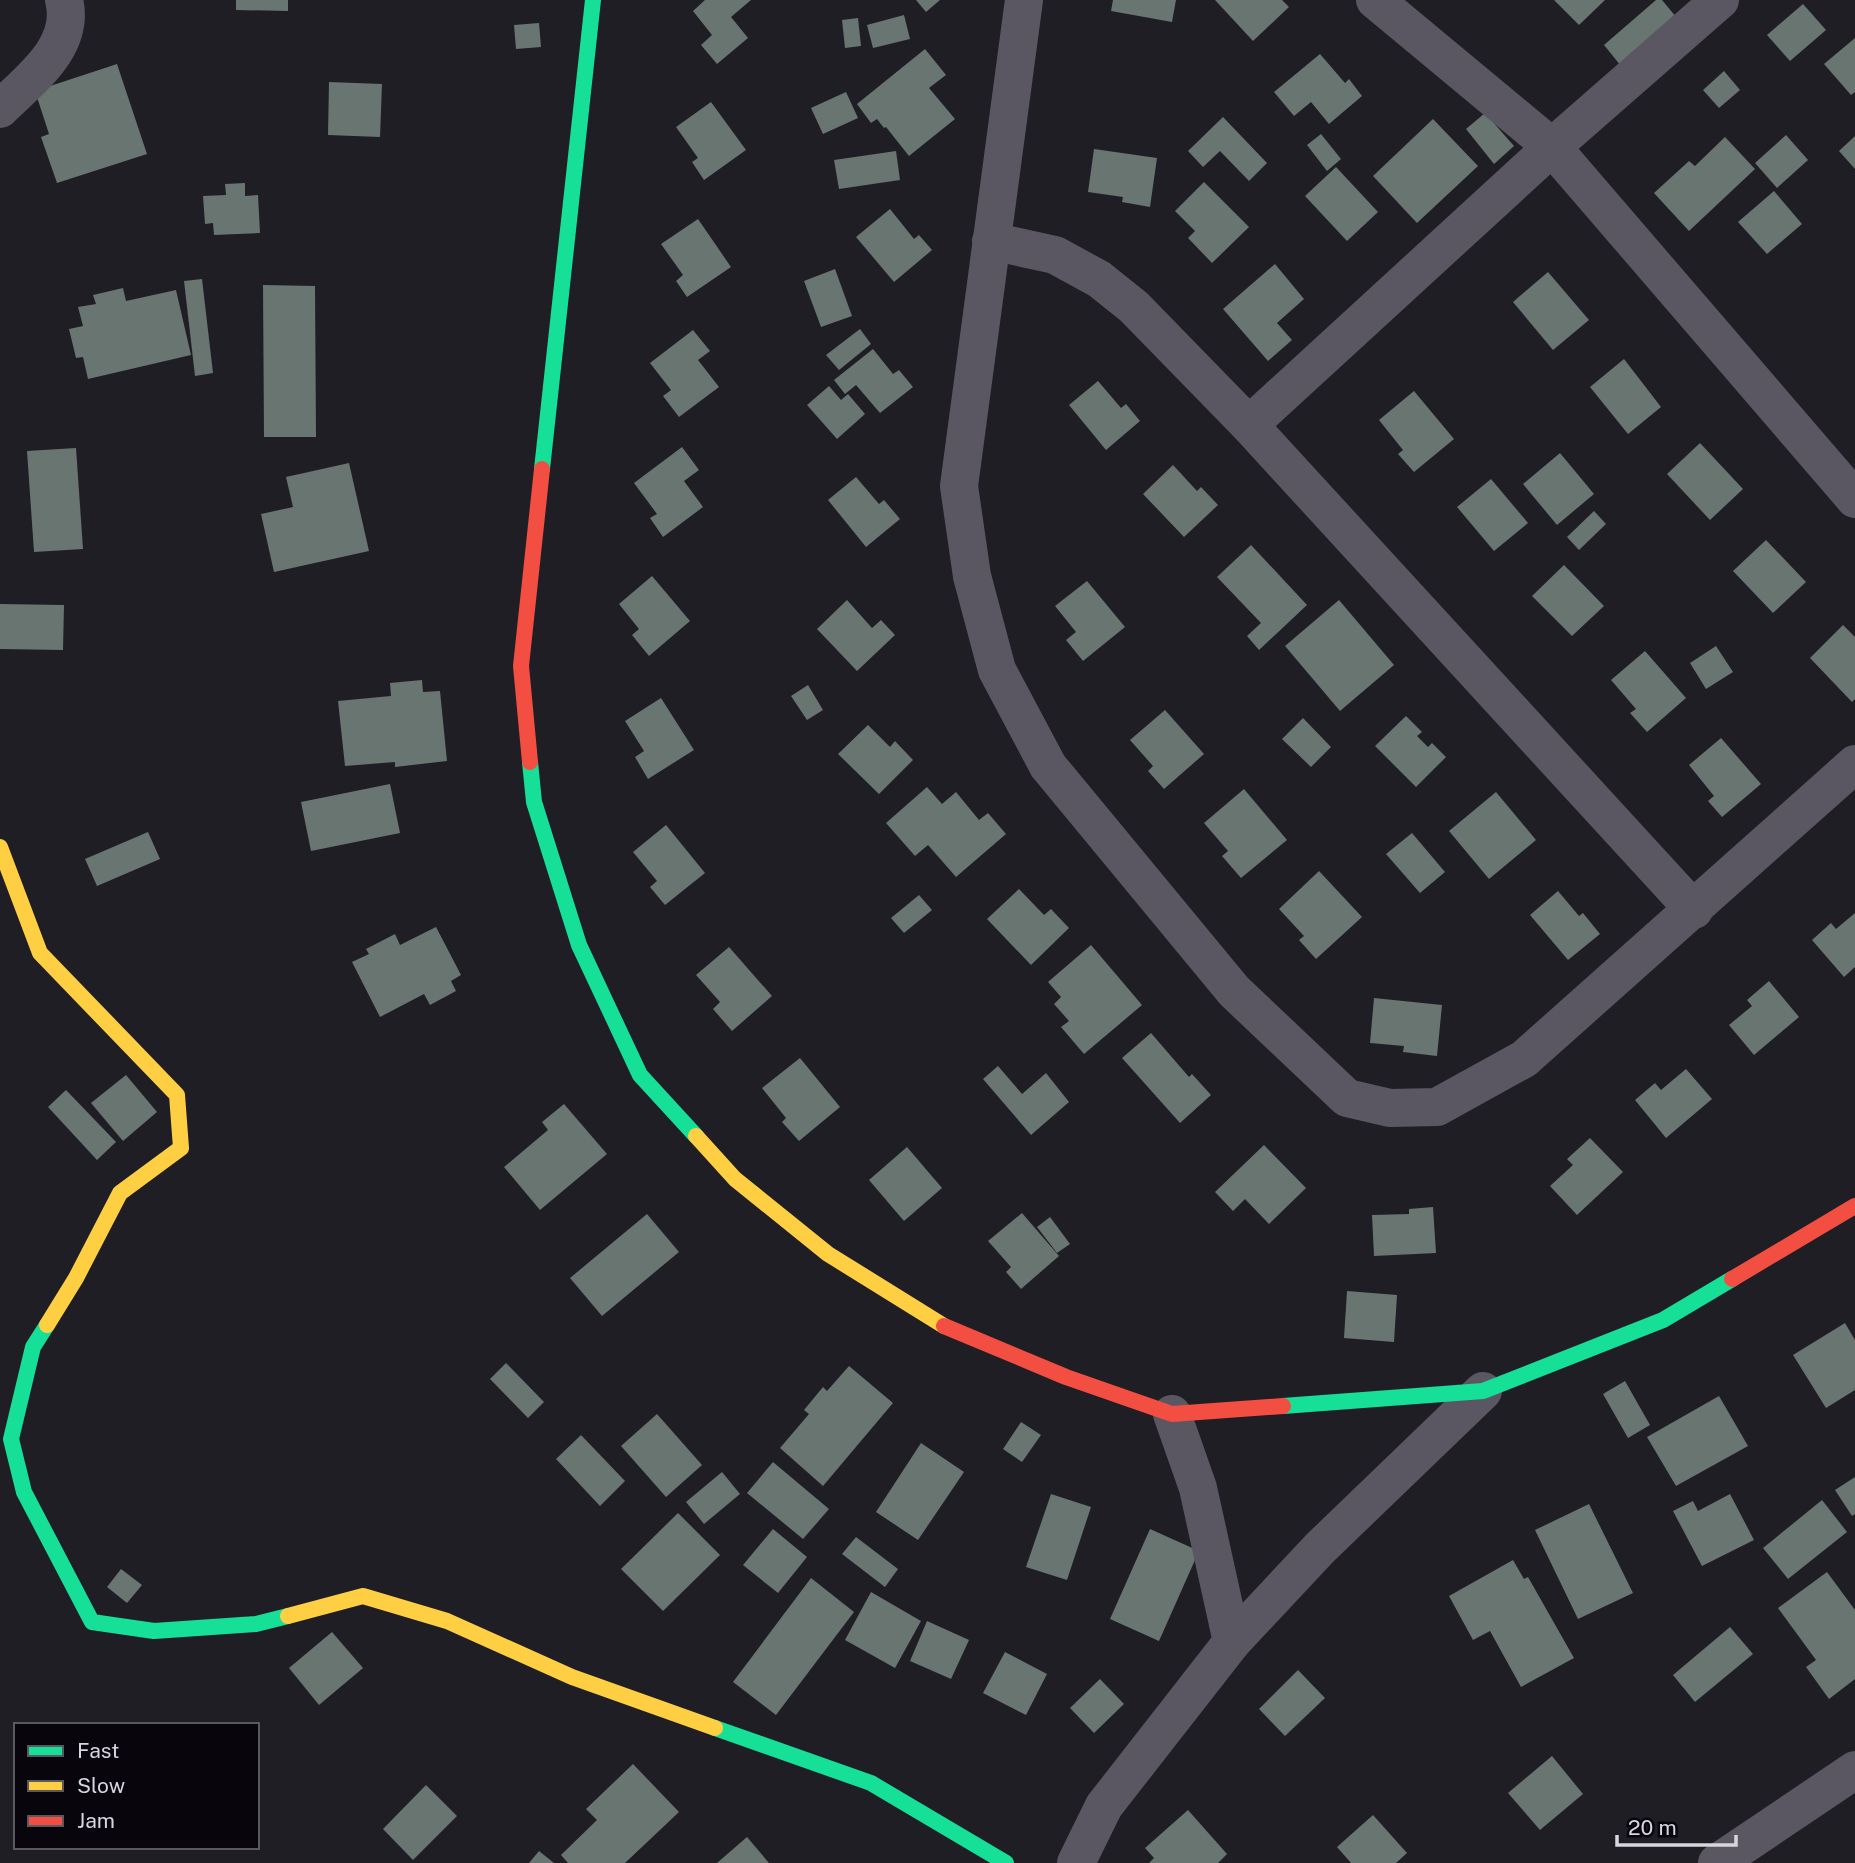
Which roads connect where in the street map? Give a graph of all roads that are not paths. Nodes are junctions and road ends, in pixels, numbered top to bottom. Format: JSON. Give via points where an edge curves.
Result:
{"nodes":[{"id":1,"x":64,"y":0,"type":"edge"},
{"id":2,"x":593,"y":0,"type":"edge"},
{"id":3,"x":1024,"y":0,"type":"edge"},
{"id":4,"x":1376,"y":0,"type":"edge"},
{"id":5,"x":1720,"y":0,"type":"edge"},
{"id":6,"x":0,"y":109,"type":"edge"},
{"id":7,"x":1552,"y":147,"type":"junction"},
{"id":8,"x":991,"y":241,"type":"junction"},
{"id":9,"x":1249,"y":425,"type":"junction"},
{"id":10,"x":1855,"y":499,"type":"edge"},
{"id":11,"x":1855,"y":764,"type":"edge"},
{"id":12,"x":0,"y":847,"type":"edge"},
{"id":13,"x":1694,"y":910,"type":"junction"},
{"id":14,"x":1855,"y":1206,"type":"edge"},
{"id":15,"x":1483,"y":1391,"type":"junction"},
{"id":16,"x":1172,"y":1414,"type":"junction"},
{"id":17,"x":1232,"y":1642,"type":"junction"},
{"id":18,"x":1855,"y":1770,"type":"edge"},
{"id":19,"x":1006,"y":1863,"type":"edge"},
{"id":20,"x":1076,"y":1863,"type":"edge"},
{"id":21,"x":1717,"y":1863,"type":"edge"}],
"edges":[{"from":1,"to":6,"type":"street","via":[[63,37],[50,58]]},
{"from":2,"to":16,"type":"street","via":[[521,666],[534,802],[579,945],[640,1075],[734,1179],[828,1254],[938,1323],[1066,1377]]},
{"from":3,"to":8,"type":"street"},
{"from":4,"to":7,"type":"street"},
{"from":5,"to":7,"type":"street"},
{"from":7,"to":9,"type":"street"},
{"from":7,"to":10,"type":"street"},
{"from":8,"to":9,"type":"street","via":[[1055,255],[1099,279],[1133,307]]},
{"from":8,"to":13,"type":"street","via":[[959,486],[972,576],[997,670],[1048,766],[1234,991],[1347,1098],[1390,1108],[1437,1107],[1524,1059]]},
{"from":9,"to":13,"type":"street"},
{"from":11,"to":13,"type":"street"},
{"from":12,"to":19,"type":"street","via":[[40,953],[177,1095],[181,1148],[120,1193],[33,1347],[11,1439],[24,1492],[92,1622],[154,1631],[256,1624],[363,1597],[447,1620],[572,1677],[871,1783]]},
{"from":14,"to":15,"type":"street","via":[[1663,1320]]},
{"from":15,"to":16,"type":"street"},
{"from":15,"to":17,"type":"street","via":[[1320,1548]]},
{"from":16,"to":17,"type":"street","via":[[1198,1489]]},
{"from":17,"to":20,"type":"street","via":[[1104,1806]]},
{"from":18,"to":21,"type":"street"}]}
